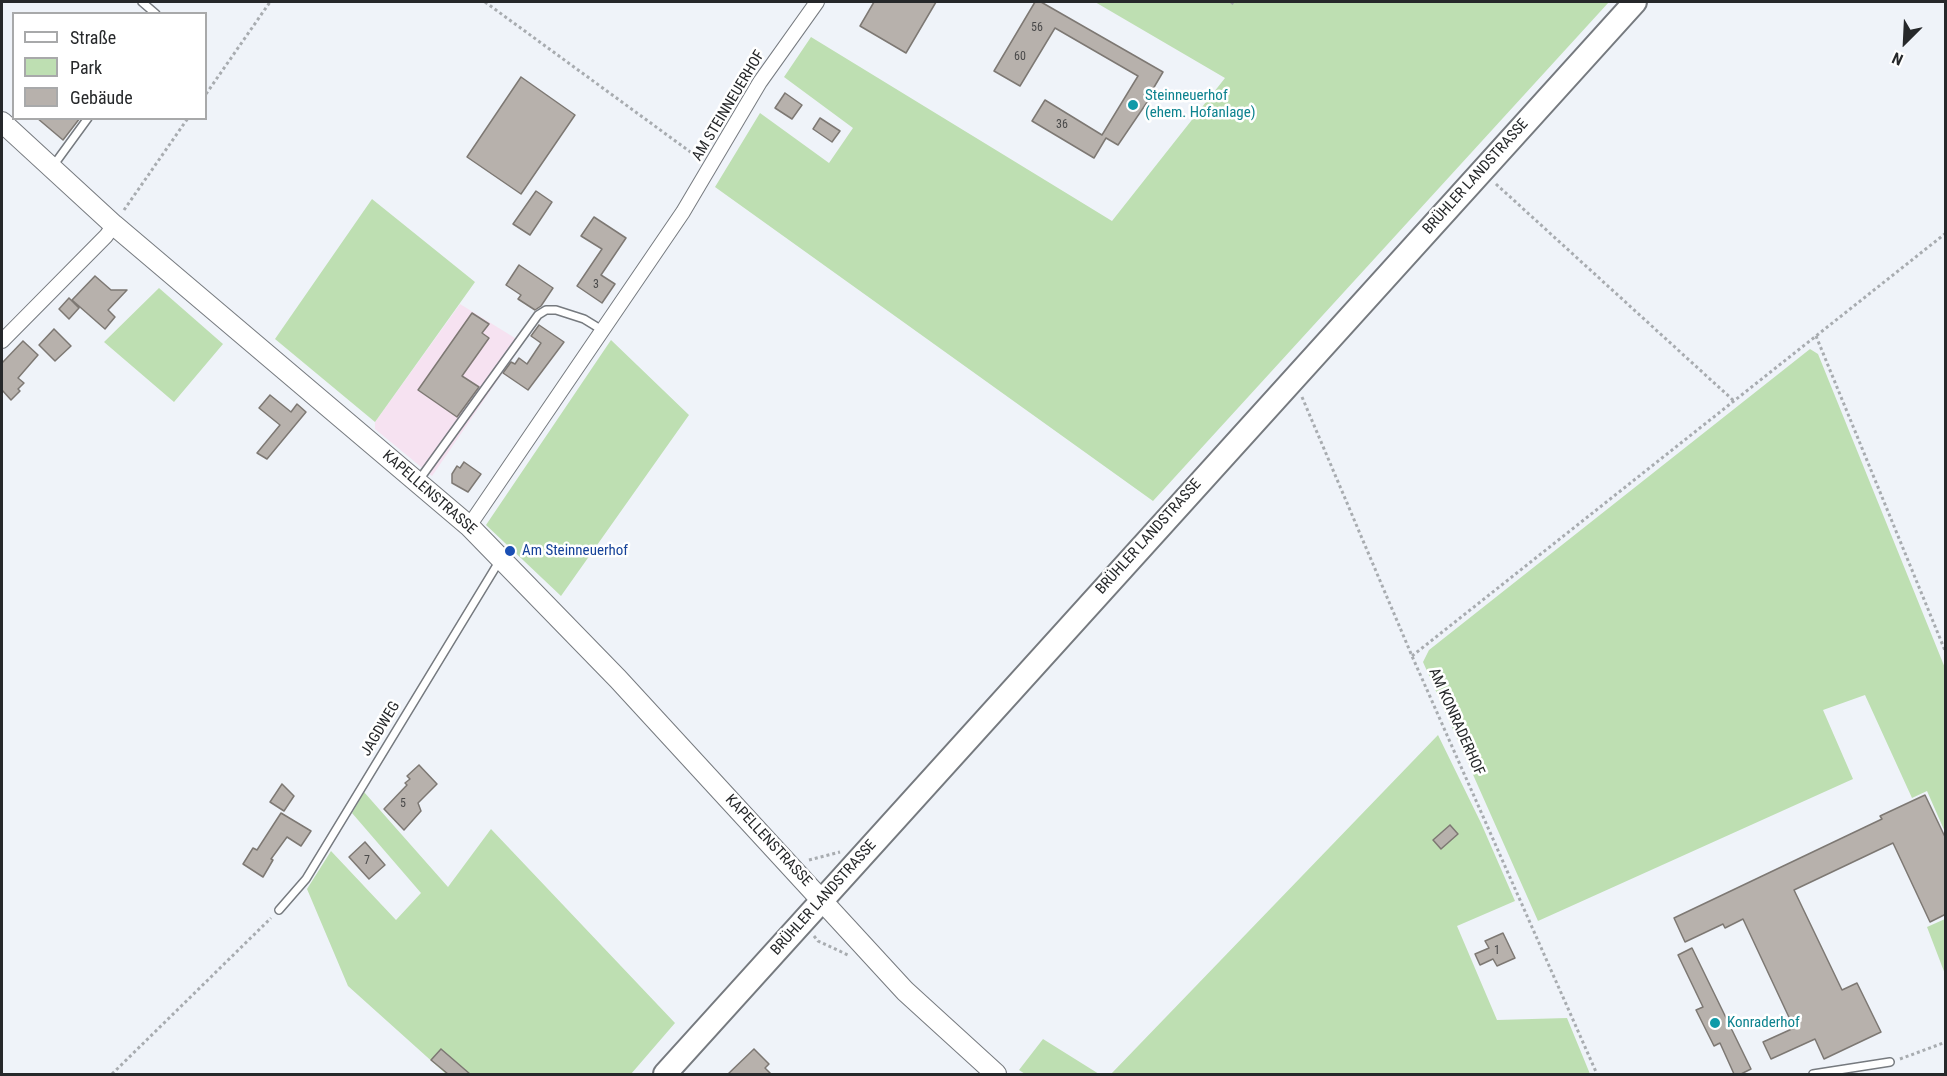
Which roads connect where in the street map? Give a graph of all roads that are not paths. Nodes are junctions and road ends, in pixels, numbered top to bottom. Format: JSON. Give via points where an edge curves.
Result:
{"nodes":[{"id":1,"x":142,"y":2,"type":"edge"},
{"id":2,"x":817,"y":2,"type":"edge"},
{"id":3,"x":1635,"y":2,"type":"edge"},
{"id":4,"x":154,"y":12,"type":"edge"},
{"id":5,"x":87,"y":120,"type":"edge"},
{"id":6,"x":2,"y":122,"type":"edge"},
{"id":7,"x":51,"y":168,"type":"junction"},
{"id":8,"x":114,"y":225,"type":"junction"},
{"id":9,"x":602,"y":330,"type":"junction"},
{"id":10,"x":2,"y":341,"type":"edge"},
{"id":11,"x":417,"y":482,"type":"junction"},
{"id":12,"x":469,"y":526,"type":"junction"},
{"id":13,"x":501,"y":558,"type":"junction"},
{"id":14,"x":822,"y":900,"type":"junction"},
{"id":15,"x":279,"y":910,"type":"road end"},
{"id":16,"x":1890,"y":1062,"type":"road end"},
{"id":17,"x":665,"y":1074,"type":"edge"},
{"id":18,"x":996,"y":1074,"type":"edge"},
{"id":19,"x":1813,"y":1074,"type":"edge"}],
"edges":[{"from":1,"to":4,"type":"lane"},
{"from":2,"to":9,"type":"street","name":"AM STEINNEUERHOF","via":[[760,82],[683,212]]},
{"from":3,"to":14,"type":"main road","name":"BRÜHLER LANDSTRASSE"},
{"from":5,"to":7,"type":"lane"},
{"from":6,"to":7,"type":"main road","name":"KAPELLENSTRASSE"},
{"from":7,"to":8,"type":"main road","name":"KAPELLENSTRASSE"},
{"from":8,"to":10,"type":"street"},
{"from":8,"to":11,"type":"main road","name":"KAPELLENSTRASSE"},
{"from":9,"to":11,"type":"lane","via":[[556,310],[538,315]]},
{"from":9,"to":12,"type":"street","name":"AM STEINNEUERHOF"},
{"from":11,"to":12,"type":"main road","name":"KAPELLENSTRASSE"},
{"from":12,"to":13,"type":"main road","name":"KAPELLENSTRASSE"},
{"from":13,"to":14,"type":"main road","name":"KAPELLENSTRASSE","via":[[618,678]]},
{"from":13,"to":15,"type":"lane","name":"JAGDWEG","via":[[306,879]]},
{"from":14,"to":17,"type":"main road","name":"BRÜHLER LANDSTRASSE"},
{"from":14,"to":18,"type":"main road","name":"KAPELLENSTRASSE","via":[[905,991]]},
{"from":16,"to":19,"type":"lane"}]}
